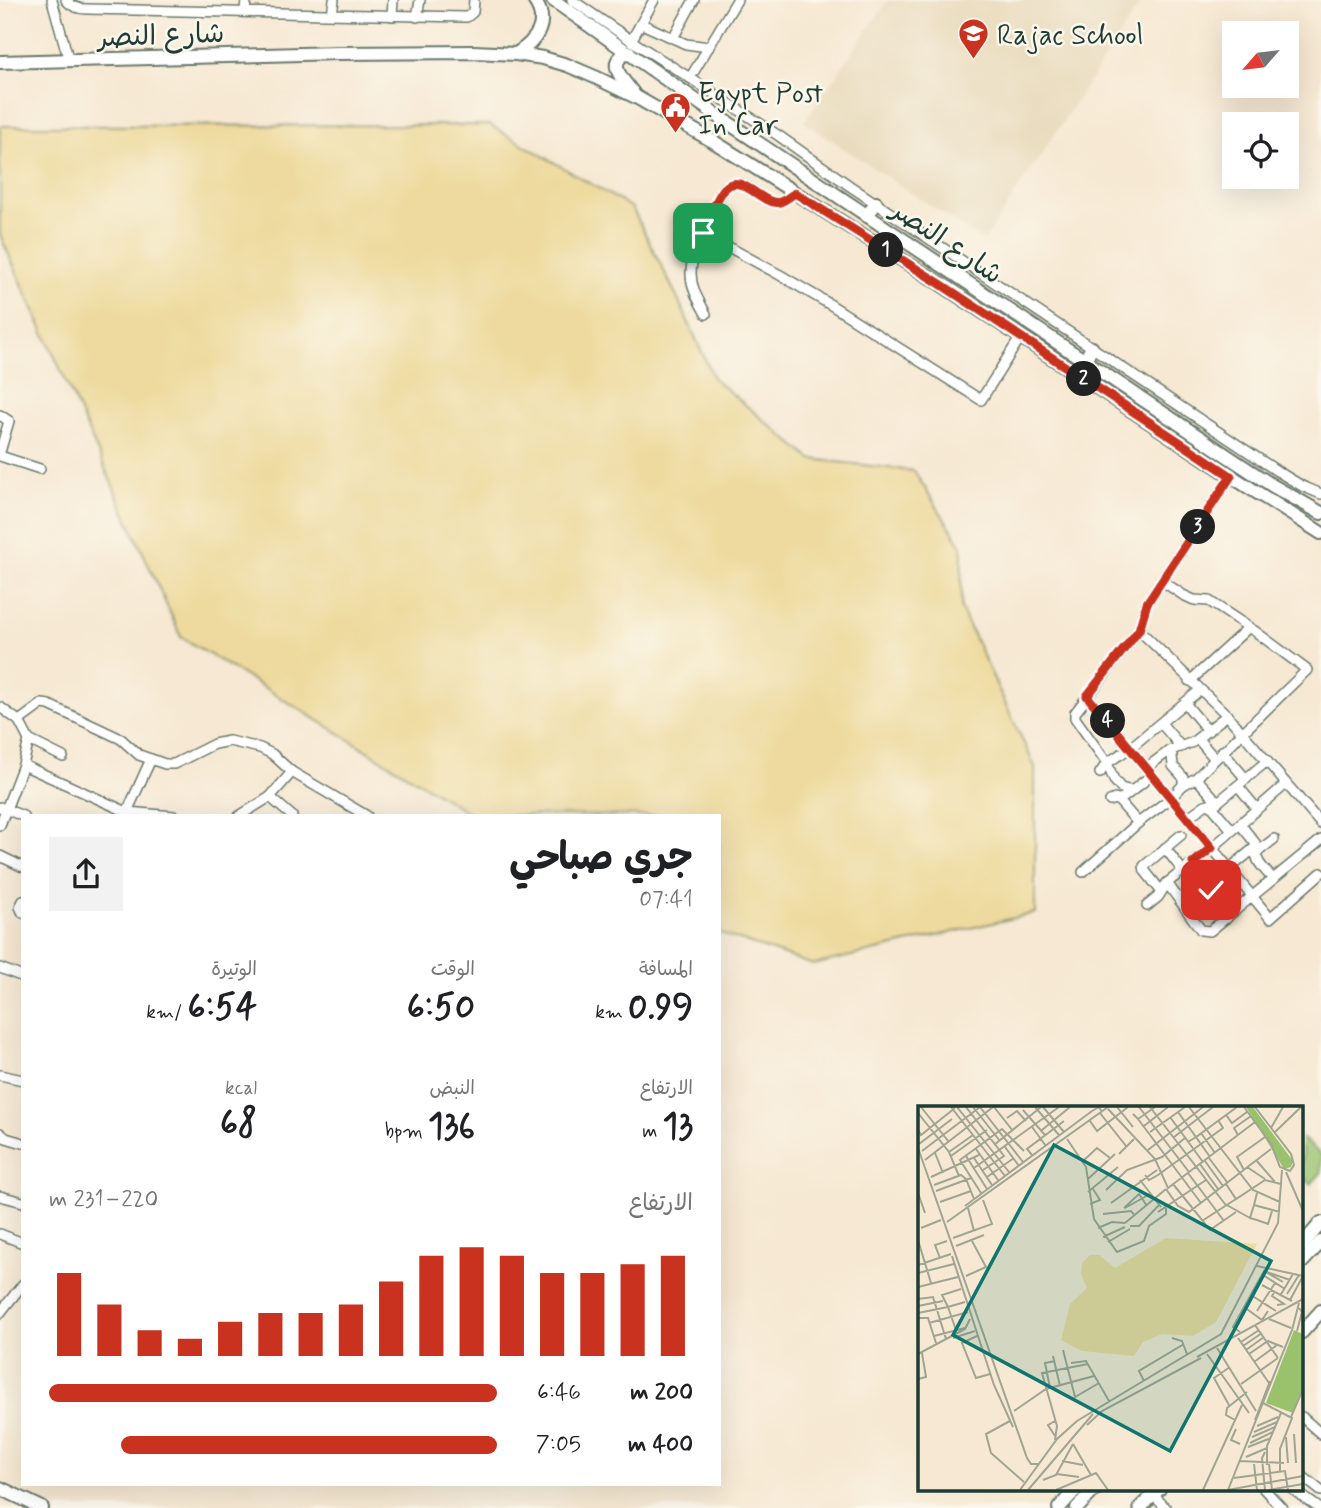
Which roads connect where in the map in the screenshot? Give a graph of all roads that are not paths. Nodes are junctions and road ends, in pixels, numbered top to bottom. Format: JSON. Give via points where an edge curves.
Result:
{"nodes":[{"id":1,"x":52,"y":0,"type":"edge"},
{"id":2,"x":66,"y":0,"type":"edge"},
{"id":3,"x":127,"y":0,"type":"edge"},
{"id":4,"x":185,"y":0,"type":"edge"},
{"id":5,"x":246,"y":0,"type":"edge"},
{"id":6,"x":275,"y":0,"type":"edge"},
{"id":7,"x":334,"y":0,"type":"edge"},
{"id":8,"x":393,"y":0,"type":"edge"},
{"id":9,"x":420,"y":0,"type":"edge"},
{"id":10,"x":474,"y":0,"type":"edge"},
{"id":11,"x":534,"y":0,"type":"edge"},
{"id":12,"x":553,"y":0,"type":"edge"},
{"id":13,"x":572,"y":0,"type":"edge"},
{"id":14,"x":654,"y":0,"type":"edge"},
{"id":15,"x":694,"y":0,"type":"edge"},
{"id":16,"x":723,"y":0,"type":"edge"},
{"id":17,"x":736,"y":3,"type":"edge"},
{"id":18,"x":78,"y":4,"type":"edge"},
{"id":19,"x":102,"y":5,"type":"edge"},
{"id":20,"x":127,"y":11,"type":"junction"},
{"id":21,"x":184,"y":11,"type":"junction"},
{"id":22,"x":245,"y":12,"type":"junction"},
{"id":23,"x":274,"y":13,"type":"junction"},
{"id":24,"x":332,"y":14,"type":"junction"},
{"id":25,"x":391,"y":16,"type":"junction"},
{"id":26,"x":417,"y":16,"type":"junction"},
{"id":27,"x":642,"y":24,"type":"junction"},
{"id":28,"x":673,"y":38,"type":"junction"},
{"id":29,"x":630,"y":46,"type":"junction"},
{"id":30,"x":709,"y":47,"type":"junction"},
{"id":31,"x":516,"y":54,"type":"junction"},
{"id":32,"x":69,"y":61,"type":"junction"},
{"id":33,"x":0,"y":62,"type":"edge"},
{"id":34,"x":690,"y":78,"type":"junction"},
{"id":35,"x":636,"y":97,"type":"junction"},
{"id":36,"x":795,"y":193,"type":"junction"},
{"id":37,"x":876,"y":203,"type":"junction"},
{"id":38,"x":867,"y":216,"type":"junction"},
{"id":39,"x":703,"y":233,"type":"junction"},
{"id":40,"x":706,"y":314,"type":"dead end"},
{"id":41,"x":1020,"y":338,"type":"junction"},
{"id":42,"x":1093,"y":348,"type":"junction"},
{"id":43,"x":1084,"y":361,"type":"junction"},
{"id":44,"x":0,"y":415,"type":"edge"},
{"id":45,"x":0,"y":454,"type":"edge"},
{"id":46,"x":40,"y":469,"type":"dead end"},
{"id":47,"x":1231,"y":476,"type":"junction"},
{"id":48,"x":1321,"y":494,"type":"edge"},
{"id":49,"x":1321,"y":513,"type":"edge"},
{"id":50,"x":1321,"y":533,"type":"edge"},
{"id":51,"x":1162,"y":581,"type":"junction"},
{"id":52,"x":1248,"y":628,"type":"junction"},
{"id":53,"x":1139,"y":630,"type":"junction"},
{"id":54,"x":1190,"y":681,"type":"junction"},
{"id":55,"x":1200,"y":690,"type":"junction"},
{"id":56,"x":1087,"y":696,"type":"junction"},
{"id":57,"x":1185,"y":704,"type":"junction"},
{"id":58,"x":0,"y":707,"type":"edge"},
{"id":59,"x":1227,"y":715,"type":"junction"},
{"id":60,"x":19,"y":721,"type":"junction"},
{"id":61,"x":1161,"y":723,"type":"junction"},
{"id":62,"x":1208,"y":731,"type":"junction"},
{"id":63,"x":1241,"y":732,"type":"junction"},
{"id":64,"x":1199,"y":739,"type":"junction"},
{"id":65,"x":29,"y":740,"type":"junction"},
{"id":66,"x":1181,"y":747,"type":"junction"},
{"id":67,"x":1130,"y":748,"type":"junction"},
{"id":68,"x":1169,"y":751,"type":"junction"},
{"id":69,"x":1219,"y":755,"type":"junction"},
{"id":70,"x":63,"y":757,"type":"dead end"},
{"id":71,"x":151,"y":759,"type":"junction"},
{"id":72,"x":1267,"y":761,"type":"junction"},
{"id":73,"x":1107,"y":763,"type":"junction"},
{"id":74,"x":23,"y":765,"type":"junction"},
{"id":75,"x":292,"y":772,"type":"junction"},
{"id":76,"x":1149,"y":772,"type":"junction"},
{"id":77,"x":1101,"y":773,"type":"dead end"},
{"id":78,"x":1196,"y":778,"type":"junction"},
{"id":79,"x":1246,"y":779,"type":"junction"},
{"id":80,"x":1286,"y":784,"type":"junction"},
{"id":81,"x":1183,"y":785,"type":"junction"},
{"id":82,"x":1238,"y":786,"type":"junction"},
{"id":83,"x":1132,"y":792,"type":"junction"},
{"id":84,"x":270,"y":797,"type":"junction"},
{"id":85,"x":1171,"y":799,"type":"junction"},
{"id":86,"x":1214,"y":803,"type":"junction"},
{"id":87,"x":4,"y":808,"type":"edge"},
{"id":88,"x":1258,"y":809,"type":"junction"},
{"id":89,"x":127,"y":812,"type":"junction"},
{"id":90,"x":150,"y":814,"type":"edge"},
{"id":91,"x":242,"y":814,"type":"edge"},
{"id":92,"x":290,"y":814,"type":"edge"},
{"id":93,"x":364,"y":814,"type":"edge"},
{"id":94,"x":21,"y":815,"type":"edge"},
{"id":95,"x":1187,"y":818,"type":"junction"},
{"id":96,"x":1138,"y":824,"type":"junction"},
{"id":97,"x":1240,"y":824,"type":"junction"},
{"id":98,"x":1321,"y":824,"type":"edge"},
{"id":99,"x":0,"y":825,"type":"edge"},
{"id":100,"x":1232,"y":831,"type":"junction"},
{"id":101,"x":1181,"y":835,"type":"dead end"},
{"id":102,"x":1274,"y":839,"type":"dead end"},
{"id":103,"x":1321,"y":839,"type":"edge"},
{"id":104,"x":1165,"y":848,"type":"junction"},
{"id":105,"x":1212,"y":848,"type":"junction"},
{"id":106,"x":1256,"y":850,"type":"junction"},
{"id":107,"x":0,"y":856,"type":"edge"},
{"id":108,"x":1193,"y":863,"type":"junction"},
{"id":109,"x":21,"y":866,"type":"edge"},
{"id":110,"x":1183,"y":871,"type":"junction"},
{"id":111,"x":1083,"y":872,"type":"dead end"},
{"id":112,"x":1232,"y":872,"type":"junction"},
{"id":113,"x":1321,"y":873,"type":"edge"},
{"id":114,"x":1273,"y":879,"type":"junction"},
{"id":115,"x":1164,"y":887,"type":"junction"},
{"id":116,"x":1211,"y":895,"type":"junction"},
{"id":117,"x":1252,"y":897,"type":"junction"},
{"id":118,"x":1147,"y":906,"type":"dead end"},
{"id":119,"x":1227,"y":918,"type":"junction"},
{"id":120,"x":0,"y":968,"type":"edge"},
{"id":121,"x":21,"y":977,"type":"edge"},
{"id":122,"x":0,"y":1075,"type":"edge"},
{"id":123,"x":21,"y":1080,"type":"edge"},
{"id":124,"x":0,"y":1133,"type":"edge"},
{"id":125,"x":21,"y":1142,"type":"edge"},
{"id":126,"x":0,"y":1198,"type":"edge"},
{"id":127,"x":21,"y":1202,"type":"edge"},
{"id":128,"x":1321,"y":1223,"type":"edge"},
{"id":129,"x":0,"y":1234,"type":"edge"},
{"id":130,"x":1321,"y":1242,"type":"edge"},
{"id":131,"x":21,"y":1243,"type":"edge"},
{"id":132,"x":1304,"y":1243,"type":"edge"},
{"id":133,"x":1304,"y":1260,"type":"edge"},
{"id":134,"x":21,"y":1286,"type":"edge"},
{"id":135,"x":1321,"y":1311,"type":"edge"},
{"id":136,"x":0,"y":1312,"type":"edge"},
{"id":137,"x":1304,"y":1330,"type":"edge"},
{"id":138,"x":1304,"y":1419,"type":"edge"},
{"id":139,"x":1321,"y":1434,"type":"edge"},
{"id":140,"x":1304,"y":1477,"type":"edge"},
{"id":141,"x":0,"y":1488,"type":"edge"},
{"id":142,"x":1075,"y":1490,"type":"edge"},
{"id":143,"x":1092,"y":1490,"type":"edge"},
{"id":144,"x":1265,"y":1490,"type":"edge"},
{"id":145,"x":1293,"y":1490,"type":"edge"},
{"id":146,"x":1321,"y":1490,"type":"edge"},
{"id":147,"x":1156,"y":1492,"type":"edge"},
{"id":148,"x":30,"y":1502,"type":"junction"},
{"id":149,"x":1067,"y":1506,"type":"edge"},
{"id":150,"x":16,"y":1508,"type":"edge"},
{"id":151,"x":43,"y":1508,"type":"edge"},
{"id":152,"x":1140,"y":1508,"type":"edge"},
{"id":153,"x":1166,"y":1508,"type":"edge"},
{"id":154,"x":1282,"y":1508,"type":"edge"},
{"id":155,"x":1319,"y":1508,"type":"edge"}],
"edges":[{"from":1,"to":32,"type":"street"},
{"from":2,"to":18,"type":"street"},
{"from":3,"to":20,"type":"street"},
{"from":4,"to":21,"type":"street"},
{"from":5,"to":22,"type":"street"},
{"from":6,"to":23,"type":"street"},
{"from":7,"to":24,"type":"street"},
{"from":8,"to":25,"type":"street"},
{"from":9,"to":26,"type":"street"},
{"from":10,"to":26,"type":"street","via":[[473,12],[467,17]]},
{"from":11,"to":31,"type":"main road","via":[[541,13],[541,27]]},
{"from":12,"to":29,"type":"main road","name":"شارع النصر"},
{"from":13,"to":29,"type":"street"},
{"from":14,"to":27,"type":"street"},
{"from":15,"to":28,"type":"street"},
{"from":16,"to":17,"type":"street"},
{"from":17,"to":30,"type":"street"},
{"from":18,"to":19,"type":"street"},
{"from":19,"to":20,"type":"street"},
{"from":20,"to":21,"type":"street"},
{"from":21,"to":22,"type":"street"},
{"from":22,"to":23,"type":"street"},
{"from":23,"to":24,"type":"street"},
{"from":24,"to":25,"type":"street"},
{"from":25,"to":26,"type":"street"},
{"from":27,"to":28,"type":"street"},
{"from":27,"to":29,"type":"street"},
{"from":28,"to":30,"type":"street"},
{"from":29,"to":34,"type":"street"},
{"from":29,"to":35,"type":"main road","via":[[620,57],[617,70]]},
{"from":29,"to":38,"type":"main road","name":"شارع النصر","via":[[721,118]]},
{"from":30,"to":34,"type":"street"},
{"from":31,"to":32,"type":"main road","name":"شارع النصر","via":[[338,53]]},
{"from":31,"to":35,"type":"main road","name":"شارع النصر","via":[[567,65]]},
{"from":32,"to":33,"type":"main road","name":"شارع النصر"},
{"from":34,"to":37,"type":"street"},
{"from":35,"to":36,"type":"main road","name":"شارع النصر"},
{"from":36,"to":39,"type":"street","via":[[775,202],[739,183],[731,184],[725,187]]},
{"from":36,"to":41,"type":"main road","name":"شارع النصر"},
{"from":37,"to":38,"type":"main road"},
{"from":37,"to":42,"type":"street"},
{"from":38,"to":43,"type":"main road","name":"شارع النصر"},
{"from":39,"to":40,"type":"street","via":[[691,275]]},
{"from":39,"to":41,"type":"street","via":[[821,299],[981,400]]},
{"from":41,"to":47,"type":"main road","name":"شارع النصر"},
{"from":42,"to":43,"type":"main road"},
{"from":42,"to":48,"type":"street","via":[[1285,476]]},
{"from":43,"to":49,"type":"main road","name":"شارع النصر"},
{"from":44,"to":45,"type":"street","via":[[9,421]]},
{"from":45,"to":46,"type":"street"},
{"from":47,"to":50,"type":"main road","name":"شارع النصر"},
{"from":47,"to":51,"type":"street"},
{"from":51,"to":52,"type":"street","via":[[1194,600],[1209,601]]},
{"from":51,"to":53,"type":"street","via":[[1147,603]]},
{"from":52,"to":54,"type":"street"},
{"from":52,"to":63,"type":"street","via":[[1307,670]]},
{"from":53,"to":54,"type":"street"},
{"from":53,"to":56,"type":"street"},
{"from":54,"to":55,"type":"street"},
{"from":55,"to":57,"type":"street"},
{"from":55,"to":59,"type":"street"},
{"from":56,"to":67,"type":"street"},
{"from":56,"to":73,"type":"street","via":[[1074,718]]},
{"from":57,"to":61,"type":"street"},
{"from":57,"to":62,"type":"street"},
{"from":58,"to":60,"type":"street"},
{"from":59,"to":62,"type":"street"},
{"from":59,"to":63,"type":"street"},
{"from":60,"to":65,"type":"street"},
{"from":60,"to":71,"type":"street","via":[[42,704],[49,705],[121,739]]},
{"from":61,"to":66,"type":"street"},
{"from":61,"to":67,"type":"street"},
{"from":62,"to":64,"type":"street"},
{"from":63,"to":69,"type":"street"},
{"from":63,"to":72,"type":"street"},
{"from":64,"to":66,"type":"street"},
{"from":64,"to":69,"type":"street"},
{"from":65,"to":70,"type":"street"},
{"from":65,"to":74,"type":"street"},
{"from":66,"to":68,"type":"street"},
{"from":67,"to":73,"type":"street"},
{"from":67,"to":76,"type":"street"},
{"from":68,"to":76,"type":"street"},
{"from":68,"to":81,"type":"street"},
{"from":69,"to":78,"type":"street"},
{"from":69,"to":79,"type":"street"},
{"from":71,"to":75,"type":"street","via":[[174,764],[195,751],[229,741],[260,748]]},
{"from":71,"to":89,"type":"street"},
{"from":72,"to":79,"type":"street"},
{"from":72,"to":80,"type":"street"},
{"from":73,"to":77,"type":"street"},
{"from":73,"to":83,"type":"street","via":[[1114,780]]},
{"from":74,"to":87,"type":"street"},
{"from":74,"to":89,"type":"street"},
{"from":75,"to":84,"type":"street"},
{"from":75,"to":93,"type":"street"},
{"from":76,"to":83,"type":"street"},
{"from":76,"to":85,"type":"street"},
{"from":78,"to":81,"type":"street"},
{"from":78,"to":86,"type":"street"},
{"from":79,"to":82,"type":"street"},
{"from":80,"to":88,"type":"street"},
{"from":80,"to":98,"type":"street"},
{"from":81,"to":85,"type":"street"},
{"from":82,"to":86,"type":"street"},
{"from":82,"to":88,"type":"street"},
{"from":83,"to":96,"type":"street","via":[[1115,801]]},
{"from":84,"to":91,"type":"street"},
{"from":84,"to":92,"type":"street"},
{"from":85,"to":95,"type":"street"},
{"from":85,"to":96,"type":"street"},
{"from":86,"to":95,"type":"street"},
{"from":86,"to":100,"type":"street"},
{"from":87,"to":94,"type":"street"},
{"from":87,"to":99,"type":"street"},
{"from":88,"to":97,"type":"street"},
{"from":89,"to":90,"type":"street"},
{"from":95,"to":105,"type":"street"},
{"from":96,"to":111,"type":"street"},
{"from":97,"to":100,"type":"street"},
{"from":97,"to":106,"type":"street"},
{"from":100,"to":105,"type":"street"},
{"from":101,"to":104,"type":"street"},
{"from":102,"to":106,"type":"street"},
{"from":103,"to":114,"type":"street"},
{"from":104,"to":110,"type":"street"},
{"from":104,"to":115,"type":"street","via":[[1144,867]]},
{"from":105,"to":108,"type":"street"},
{"from":105,"to":112,"type":"street"},
{"from":106,"to":112,"type":"street"},
{"from":106,"to":114,"type":"street","via":[[1258,861]]},
{"from":107,"to":109,"type":"street"},
{"from":108,"to":110,"type":"street"},
{"from":108,"to":116,"type":"street"},
{"from":110,"to":115,"type":"street"},
{"from":112,"to":116,"type":"street"},
{"from":112,"to":117,"type":"street"},
{"from":113,"to":117,"type":"street","via":[[1270,918]]},
{"from":114,"to":117,"type":"street"},
{"from":115,"to":118,"type":"street"},
{"from":115,"to":119,"type":"street","via":[[1201,930],[1210,931]]},
{"from":116,"to":119,"type":"street"},
{"from":117,"to":119,"type":"street"},
{"from":120,"to":121,"type":"street"},
{"from":122,"to":123,"type":"street"},
{"from":124,"to":125,"type":"street"},
{"from":126,"to":127,"type":"street"},
{"from":128,"to":132,"type":"main road"},
{"from":129,"to":131,"type":"street"},
{"from":130,"to":133,"type":"main road"},
{"from":134,"to":136,"type":"street"},
{"from":135,"to":137,"type":"main road"},
{"from":138,"to":139,"type":"street"},
{"from":140,"to":146,"type":"street"},
{"from":141,"to":148,"type":"main road"},
{"from":142,"to":149,"type":"main road"},
{"from":143,"to":149,"type":"main road"},
{"from":144,"to":154,"type":"street"},
{"from":145,"to":155,"type":"street"},
{"from":147,"to":152,"type":"main road"},
{"from":147,"to":153,"type":"street"},
{"from":148,"to":150,"type":"main road"},
{"from":148,"to":151,"type":"main road"}]}
